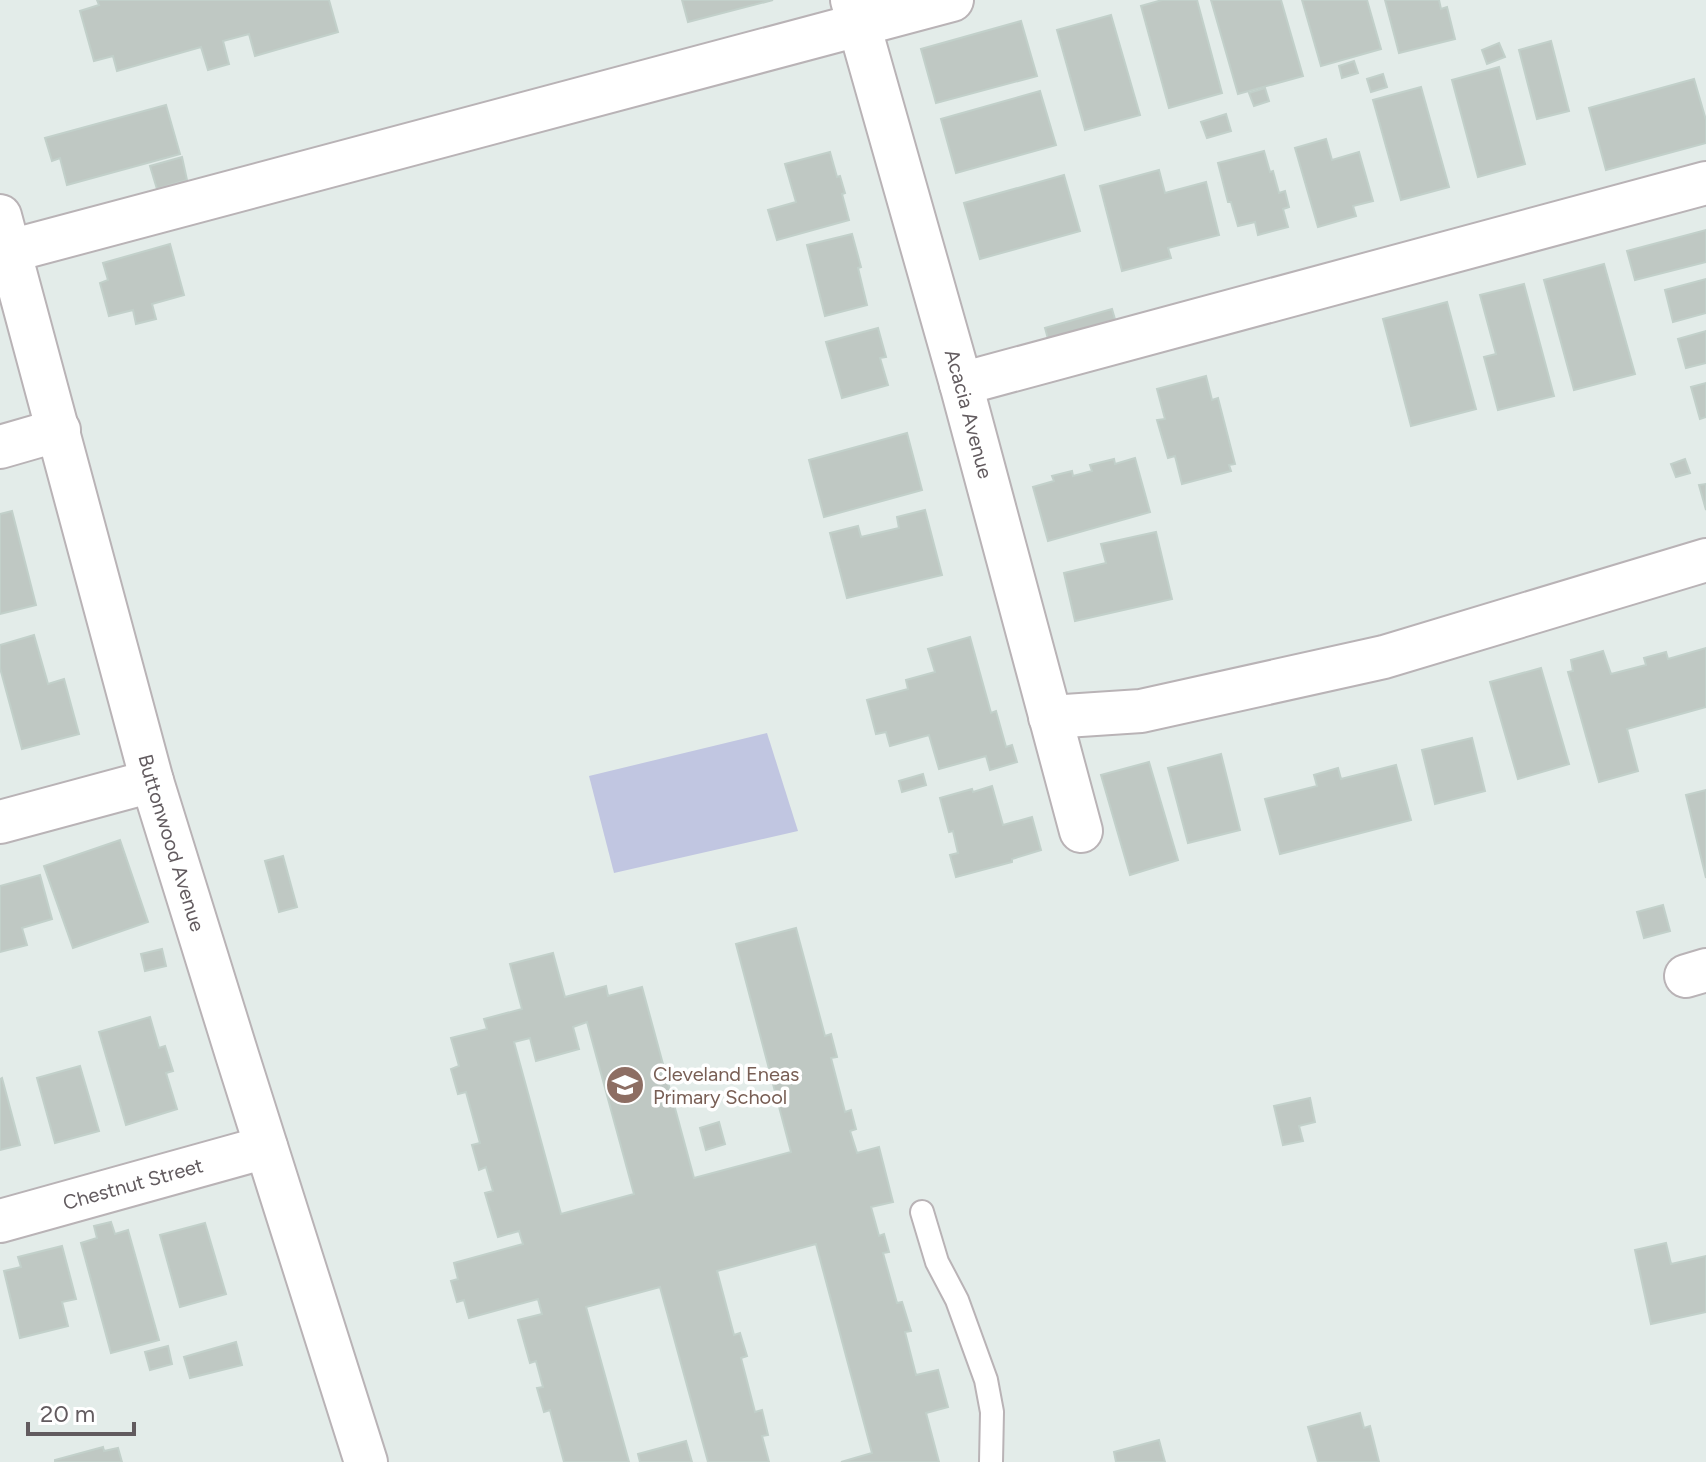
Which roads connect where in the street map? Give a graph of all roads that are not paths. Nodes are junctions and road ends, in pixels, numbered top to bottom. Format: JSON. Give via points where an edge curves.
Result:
{"nodes":[{"id":1,"x":952,"y":0,"type":"edge"},
{"id":2,"x":856,"y":13,"type":"edge"},
{"id":3,"x":1706,"y":183,"type":"edge"},
{"id":4,"x":5,"y":233,"type":"edge"},
{"id":5,"x":961,"y":384,"type":"junction"},
{"id":6,"x":59,"y":430,"type":"junction"},
{"id":7,"x":0,"y":447,"type":"edge"},
{"id":8,"x":1706,"y":560,"type":"edge"},
{"id":9,"x":1050,"y":717,"type":"junction"},
{"id":10,"x":152,"y":781,"type":"junction"},
{"id":11,"x":0,"y":822,"type":"edge"},
{"id":12,"x":1081,"y":831,"type":"dead end"},
{"id":13,"x":266,"y":1147,"type":"junction"},
{"id":14,"x":922,"y":1212,"type":"dead end"},
{"id":15,"x":0,"y":1221,"type":"edge"},
{"id":16,"x":366,"y":1462,"type":"edge"},
{"id":17,"x":991,"y":1462,"type":"edge"}],
"edges":[{"from":1,"to":2,"type":"street"},
{"from":2,"to":4,"type":"street"},
{"from":2,"to":5,"type":"street","name":"Acacia Avenue"},
{"from":3,"to":5,"type":"street"},
{"from":4,"to":6,"type":"street","name":"Buttonwood Avenue"},
{"from":5,"to":9,"type":"street","name":"Acacia Avenue"},
{"from":6,"to":7,"type":"street"},
{"from":6,"to":10,"type":"street","name":"Buttonwood Avenue"},
{"from":8,"to":9,"type":"street","via":[[1384,657],[1141,711]]},
{"from":9,"to":12,"type":"street","name":"Acacia Avenue"},
{"from":10,"to":11,"type":"street"},
{"from":10,"to":13,"type":"street","name":"Buttonwood Avenue"},
{"from":13,"to":15,"type":"street","name":"Chestnut Street"},
{"from":13,"to":16,"type":"street","name":"Buttonwood Avenue"},
{"from":14,"to":17,"type":"lane","via":[[986,1380],[992,1412]]}]}
